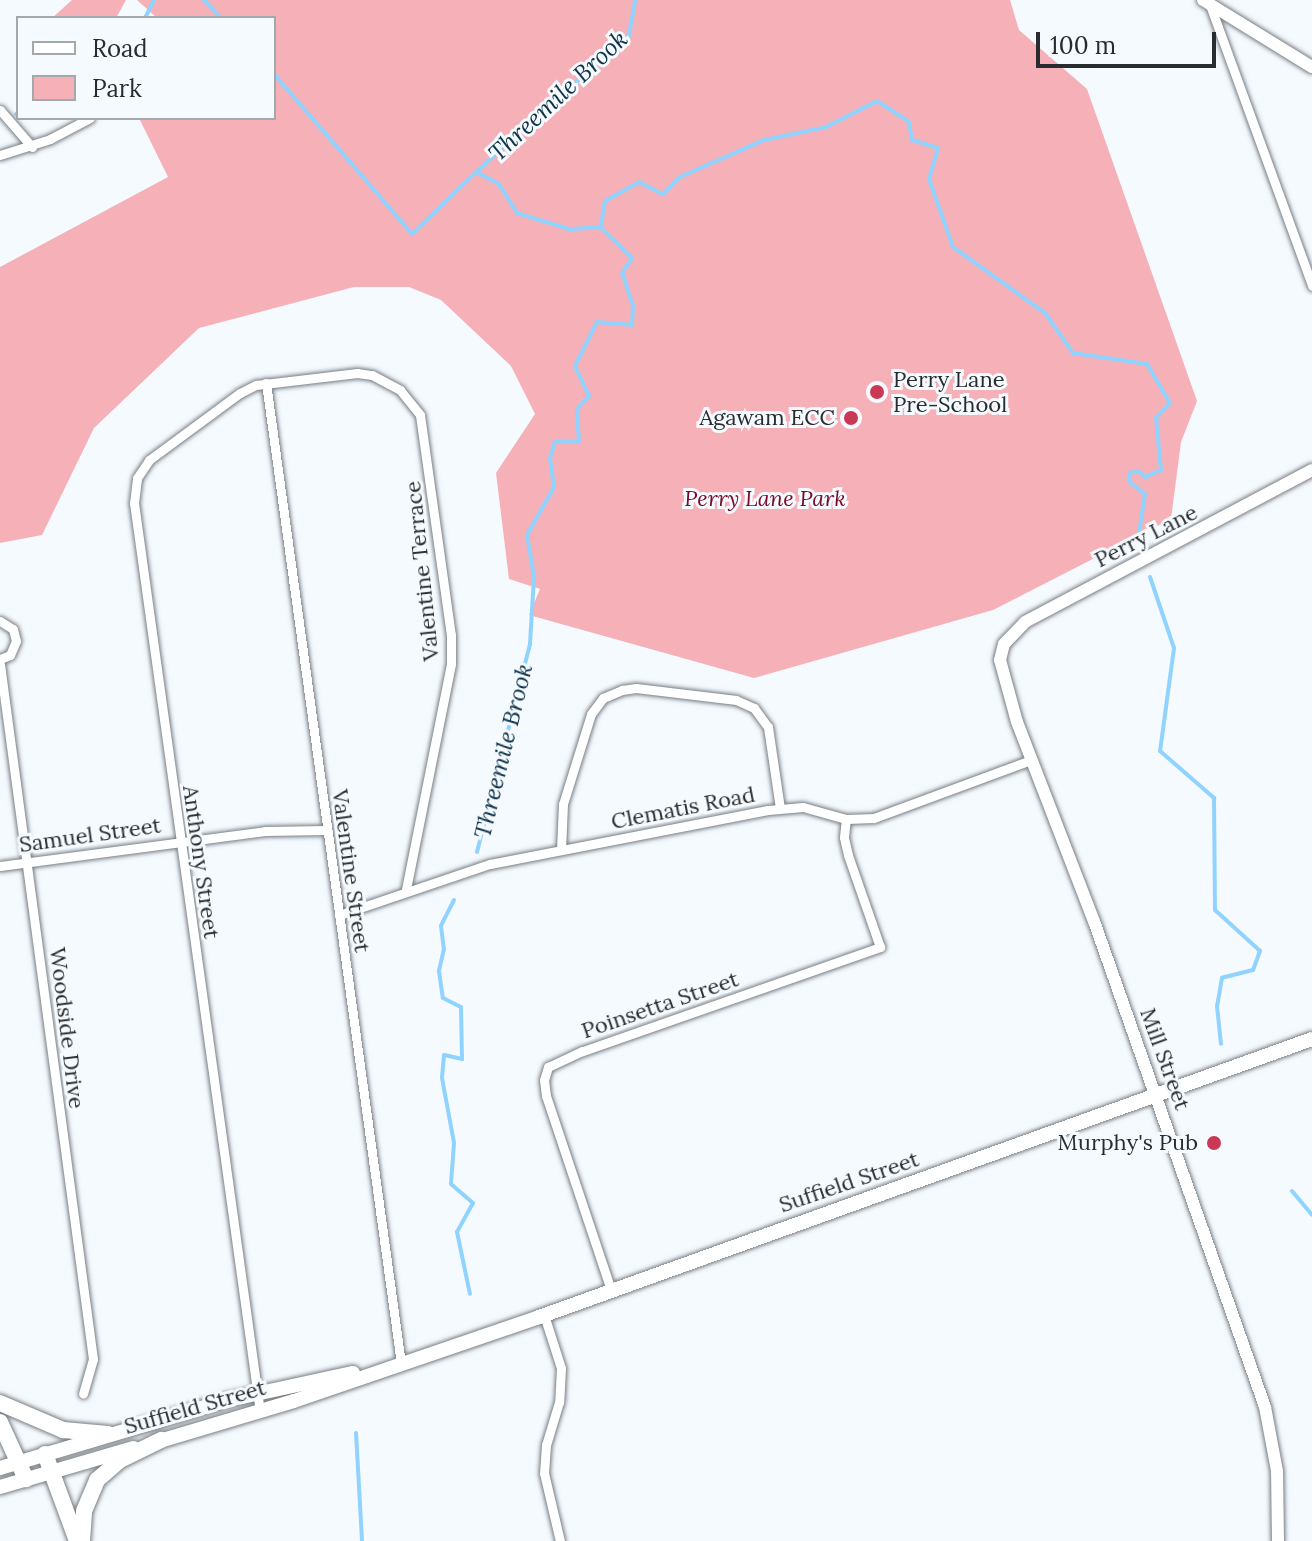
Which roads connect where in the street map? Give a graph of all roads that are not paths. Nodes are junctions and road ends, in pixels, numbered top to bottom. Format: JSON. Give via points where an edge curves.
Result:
{"nodes":[{"id":1,"x":1206,"y":3,"type":"edge"},
{"id":2,"x":1312,"y":67,"type":"edge"},
{"id":3,"x":0,"y":110,"type":"edge"},
{"id":4,"x":86,"y":120,"type":"edge"},
{"id":5,"x":32,"y":147,"type":"junction"},
{"id":6,"x":0,"y":155,"type":"edge"},
{"id":7,"x":1312,"y":286,"type":"edge"},
{"id":8,"x":266,"y":383,"type":"junction"},
{"id":9,"x":1312,"y":470,"type":"edge"},
{"id":10,"x":0,"y":621,"type":"edge"},
{"id":11,"x":1004,"y":644,"type":"joint"},
{"id":12,"x":0,"y":661,"type":"edge"},
{"id":13,"x":1031,"y":760,"type":"junction"},
{"id":14,"x":780,"y":808,"type":"junction"},
{"id":15,"x":846,"y":819,"type":"junction"},
{"id":16,"x":327,"y":830,"type":"junction"},
{"id":17,"x":180,"y":842,"type":"junction"},
{"id":18,"x":561,"y":850,"type":"junction"},
{"id":19,"x":27,"y":861,"type":"junction"},
{"id":20,"x":0,"y":866,"type":"edge"},
{"id":21,"x":406,"y":890,"type":"junction"},
{"id":22,"x":339,"y":915,"type":"junction"},
{"id":23,"x":1312,"y":1039,"type":"edge"},
{"id":24,"x":1158,"y":1097,"type":"junction"},
{"id":25,"x":611,"y":1290,"type":"junction"},
{"id":26,"x":544,"y":1315,"type":"junction"},
{"id":27,"x":401,"y":1364,"type":"junction"},
{"id":28,"x":257,"y":1393,"type":"junction"},
{"id":29,"x":83,"y":1394,"type":"dead end"},
{"id":30,"x":0,"y":1403,"type":"edge"},
{"id":31,"x":260,"y":1412,"type":"junction"},
{"id":32,"x":0,"y":1422,"type":"edge"},
{"id":33,"x":108,"y":1434,"type":"junction"},
{"id":34,"x":161,"y":1440,"type":"junction"},
{"id":35,"x":45,"y":1454,"type":"junction"},
{"id":36,"x":19,"y":1462,"type":"junction"},
{"id":37,"x":0,"y":1468,"type":"edge"},
{"id":38,"x":52,"y":1472,"type":"junction"},
{"id":39,"x":26,"y":1479,"type":"junction"},
{"id":40,"x":0,"y":1487,"type":"edge"},
{"id":41,"x":79,"y":1541,"type":"edge"},
{"id":42,"x":560,"y":1541,"type":"edge"},
{"id":43,"x":1278,"y":1541,"type":"edge"}],
"edges":[{"from":1,"to":2,"type":"street"},
{"from":1,"to":7,"type":"street"},
{"from":3,"to":5,"type":"street"},
{"from":4,"to":5,"type":"street"},
{"from":5,"to":6,"type":"street"},
{"from":8,"to":16,"type":"street","name":"Valentine Street"},
{"from":8,"to":17,"type":"street","name":"Anthony Street","via":[[240,393],[158,453],[143,468],[135,487]]},
{"from":8,"to":21,"type":"street","name":"Valentine Terrace","via":[[372,375],[412,402],[424,430],[451,664]]},
{"from":9,"to":11,"type":"street","name":"Perry Lane","via":[[1031,619]]},
{"from":10,"to":12,"type":"street","name":"Woodside Drive","via":[[13,629],[16,641],[10,655]]},
{"from":11,"to":13,"type":"street","name":"Mill Street","via":[[1003,680]]},
{"from":12,"to":19,"type":"street","name":"Woodside Drive"},
{"from":13,"to":15,"type":"street","name":"Clematis Road","via":[[874,818]]},
{"from":13,"to":24,"type":"street","name":"Mill Street"},
{"from":14,"to":15,"type":"street","name":"Clematis Road","via":[[803,807]]},
{"from":14,"to":18,"type":"street","name":"Clematis Road"},
{"from":14,"to":18,"type":"street","via":[[768,727],[754,708],[736,700],[622,690],[603,698],[591,714],[563,804]]},
{"from":15,"to":25,"type":"street","name":"Poinsetta Street","via":[[848,855],[880,947],[575,1054],[546,1071],[545,1091],[558,1136]]},
{"from":16,"to":17,"type":"street","name":"Samuel Street","via":[[280,829]]},
{"from":16,"to":22,"type":"street","name":"Valentine Street"},
{"from":17,"to":19,"type":"street","name":"Samuel Street"},
{"from":17,"to":28,"type":"street","name":"Anthony Street"},
{"from":18,"to":21,"type":"street","name":"Clematis Road","via":[[490,864]]},
{"from":19,"to":20,"type":"street","name":"Samuel Street"},
{"from":19,"to":29,"type":"street","name":"Woodside Drive","via":[[93,1359]]},
{"from":21,"to":22,"type":"street","name":"Clematis Road"},
{"from":22,"to":27,"type":"street","name":"Valentine Street"},
{"from":23,"to":24,"type":"main road","name":"Suffield Street"},
{"from":24,"to":25,"type":"main road","name":"Suffield Street"},
{"from":24,"to":43,"type":"street","name":"Mill Street","via":[[1265,1407],[1277,1471]]},
{"from":25,"to":26,"type":"main road","name":"Suffield Street"},
{"from":26,"to":27,"type":"main road","name":"Suffield Street"},
{"from":26,"to":42,"type":"street","via":[[561,1368],[544,1473]]},
{"from":27,"to":28,"type":"main road","name":"Suffield Street"},
{"from":27,"to":31,"type":"main road","name":"Suffield Street"},
{"from":28,"to":31,"type":"street","name":"Anthony Street"},
{"from":28,"to":33,"type":"main road","name":"Suffield Street"},
{"from":30,"to":33,"type":"highway","via":[[56,1428]]},
{"from":31,"to":34,"type":"main road","name":"Suffield Street"},
{"from":32,"to":36,"type":"highway"},
{"from":33,"to":35,"type":"main road","name":"Suffield Street"},
{"from":34,"to":38,"type":"main road","name":"Suffield Street"},
{"from":34,"to":41,"type":"highway","via":[[120,1460],[97,1480]]},
{"from":35,"to":36,"type":"main road","name":"Suffield Street"},
{"from":35,"to":38,"type":"highway"},
{"from":36,"to":37,"type":"main road","name":"Suffield Street"},
{"from":36,"to":39,"type":"highway"},
{"from":38,"to":39,"type":"main road","name":"Suffield Street"},
{"from":38,"to":41,"type":"highway"},
{"from":39,"to":40,"type":"main road","name":"Suffield Street"}]}
